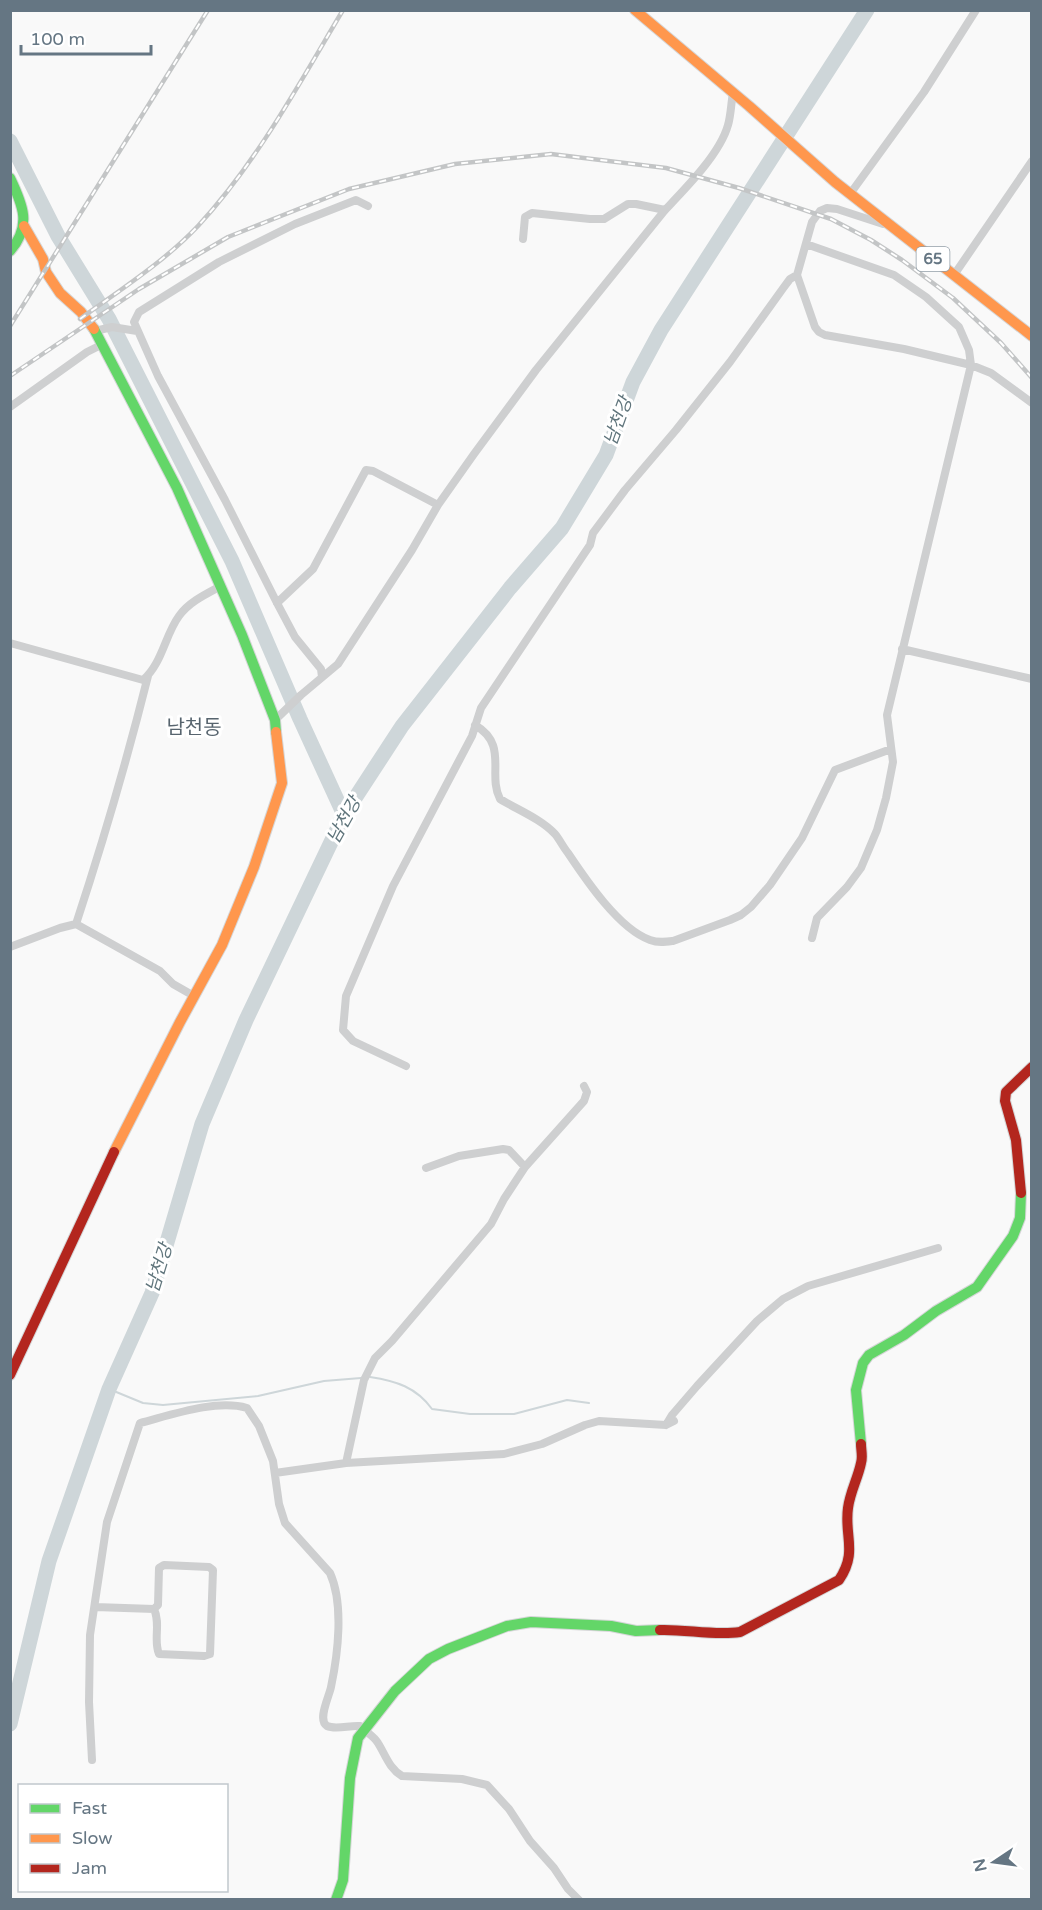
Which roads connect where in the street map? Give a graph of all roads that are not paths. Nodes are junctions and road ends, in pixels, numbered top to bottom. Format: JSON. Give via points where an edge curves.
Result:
{"nodes":[{"id":1,"x":635,"y":10,"type":"edge"},
{"id":2,"x":976,"y":10,"type":"edge"},
{"id":3,"x":733,"y":93,"type":"junction"},
{"id":4,"x":1032,"y":161,"type":"edge"},
{"id":5,"x":10,"y":178,"type":"edge"},
{"id":6,"x":850,"y":194,"type":"junction"},
{"id":7,"x":368,"y":206,"type":"dead end"},
{"id":8,"x":665,"y":210,"type":"junction"},
{"id":9,"x":24,"y":226,"type":"junction"},
{"id":10,"x":890,"y":226,"type":"junction"},
{"id":11,"x":523,"y":239,"type":"dead end"},
{"id":12,"x":806,"y":244,"type":"junction"},
{"id":13,"x":10,"y":251,"type":"edge"},
{"id":14,"x":797,"y":275,"type":"junction"},
{"id":15,"x":954,"y":275,"type":"junction"},
{"id":16,"x":136,"y":330,"type":"junction"},
{"id":17,"x":95,"y":331,"type":"junction"},
{"id":18,"x":1032,"y":336,"type":"edge"},
{"id":19,"x":101,"y":345,"type":"junction"},
{"id":20,"x":971,"y":364,"type":"junction"},
{"id":21,"x":1032,"y":403,"type":"edge"},
{"id":22,"x":10,"y":407,"type":"edge"},
{"id":23,"x":438,"y":505,"type":"junction"},
{"id":24,"x":221,"y":586,"type":"junction"},
{"id":25,"x":277,"y":603,"type":"junction"},
{"id":26,"x":10,"y":643,"type":"edge"},
{"id":27,"x":902,"y":649,"type":"junction"},
{"id":28,"x":148,"y":676,"type":"junction"},
{"id":29,"x":322,"y":677,"type":"junction"},
{"id":30,"x":1032,"y":679,"type":"edge"},
{"id":31,"x":279,"y":716,"type":"junction"},
{"id":32,"x":475,"y":725,"type":"junction"},
{"id":33,"x":891,"y":749,"type":"junction"},
{"id":34,"x":76,"y":924,"type":"junction"},
{"id":35,"x":812,"y":938,"type":"dead end"},
{"id":36,"x":10,"y":947,"type":"edge"},
{"id":37,"x":194,"y":996,"type":"junction"},
{"id":38,"x":406,"y":1066,"type":"dead end"},
{"id":39,"x":1032,"y":1066,"type":"edge"},
{"id":40,"x":584,"y":1086,"type":"dead end"},
{"id":41,"x":525,"y":1167,"type":"junction"},
{"id":42,"x":426,"y":1168,"type":"dead end"},
{"id":43,"x":938,"y":1248,"type":"dead end"},
{"id":44,"x":11,"y":1372,"type":"edge"},
{"id":45,"x":674,"y":1421,"type":"dead end"},
{"id":46,"x":666,"y":1425,"type":"junction"},
{"id":47,"x":346,"y":1463,"type":"junction"},
{"id":48,"x":275,"y":1473,"type":"junction"},
{"id":49,"x":95,"y":1607,"type":"junction"},
{"id":50,"x":154,"y":1610,"type":"junction"},
{"id":51,"x":365,"y":1730,"type":"junction"},
{"id":52,"x":92,"y":1760,"type":"dead end"},
{"id":53,"x":336,"y":1899,"type":"edge"},
{"id":54,"x":579,"y":1899,"type":"edge"}],
"edges":[{"from":1,"to":3,"type":"street","number":"65"},
{"from":2,"to":6,"type":"street","via":[[924,92]]},
{"from":3,"to":6,"type":"street","number":"65"},
{"from":3,"to":8,"type":"street","via":[[728,126],[719,145]]},
{"from":4,"to":15,"type":"street"},
{"from":5,"to":9,"type":"street","via":[[23,206]]},
{"from":6,"to":10,"type":"street","number":"65"},
{"from":7,"to":16,"type":"street","via":[[356,200],[294,224],[219,262],[139,312],[134,322]]},
{"from":8,"to":11,"type":"street","via":[[628,204],[604,219],[532,213],[525,217]]},
{"from":8,"to":23,"type":"street","via":[[536,370]]},
{"from":9,"to":13,"type":"street","via":[[19,242]]},
{"from":9,"to":17,"type":"street","via":[[60,293]]},
{"from":10,"to":12,"type":"street","via":[[827,208],[812,222]]},
{"from":10,"to":15,"type":"street","number":"65"},
{"from":12,"to":14,"type":"street"},
{"from":12,"to":20,"type":"street","via":[[894,275],[926,297],[959,327]]},
{"from":14,"to":20,"type":"street","via":[[819,332]]},
{"from":14,"to":32,"type":"street","via":[[790,279],[723,371],[594,533],[590,545],[495,685]]},
{"from":15,"to":18,"type":"street","number":"65"},
{"from":16,"to":17,"type":"street","via":[[112,327]]},
{"from":16,"to":25,"type":"street"},
{"from":17,"to":19,"type":"street"},
{"from":19,"to":22,"type":"street"},
{"from":19,"to":24,"type":"street","via":[[177,488]]},
{"from":20,"to":21,"type":"street","via":[[991,373]]},
{"from":20,"to":27,"type":"street"},
{"from":23,"to":25,"type":"street","via":[[366,470],[313,569]]},
{"from":23,"to":29,"type":"street","via":[[355,640],[338,664]]},
{"from":24,"to":28,"type":"street","via":[[193,602],[179,616]]},
{"from":24,"to":31,"type":"street"},
{"from":25,"to":29,"type":"street","via":[[296,637],[321,669]]},
{"from":26,"to":28,"type":"street","via":[[114,674],[143,680]]},
{"from":27,"to":30,"type":"street"},
{"from":27,"to":33,"type":"street","via":[[887,715]]},
{"from":28,"to":34,"type":"street","via":[[104,840]]},
{"from":29,"to":31,"type":"street"},
{"from":31,"to":37,"type":"street","via":[[282,783],[230,926]]},
{"from":32,"to":33,"type":"street","via":[[486,733],[495,751],[495,784],[500,799],[546,826],[605,903],[637,934],[662,942],[741,915],[760,897],[796,847],[835,770]]},
{"from":32,"to":38,"type":"street","via":[[393,886],[346,996],[343,1030],[347,1036]]},
{"from":33,"to":35,"type":"street","via":[[893,762],[886,798],[868,853],[847,887],[817,918]]},
{"from":34,"to":36,"type":"street"},
{"from":34,"to":37,"type":"street"},
{"from":37,"to":44,"type":"street","via":[[97,1186]]},
{"from":39,"to":51,"type":"street","via":[[1006,1092],[1005,1101],[1016,1140],[1021,1188],[1020,1218],[1014,1236],[977,1287],[869,1355],[863,1363],[856,1390],[862,1461],[848,1505],[850,1551],[839,1580],[741,1632],[728,1634],[541,1622],[507,1626],[429,1659],[395,1691]]},
{"from":40,"to":41,"type":"street","via":[[587,1092],[579,1107]]},
{"from":41,"to":42,"type":"street","via":[[502,1149],[459,1156]]},
{"from":41,"to":47,"type":"street","via":[[491,1224],[375,1358],[364,1380]]},
{"from":43,"to":46,"type":"street","via":[[808,1286],[783,1299],[757,1321]]},
{"from":45,"to":46,"type":"street"},
{"from":46,"to":47,"type":"street","via":[[599,1421],[542,1444],[504,1454]]},
{"from":47,"to":48,"type":"street"},
{"from":48,"to":49,"type":"street","via":[[266,1438],[247,1408],[211,1407],[140,1423],[106,1522]]},
{"from":48,"to":51,"type":"street","via":[[285,1523],[334,1582],[339,1621],[337,1647],[323,1721],[327,1726],[356,1725]]},
{"from":49,"to":50,"type":"street"},
{"from":49,"to":52,"type":"street","via":[[89,1668]]},
{"from":50,"to":50,"type":"street","via":[[158,1605],[159,1568],[164,1565],[213,1570],[210,1654],[159,1654],[158,1616]]},
{"from":51,"to":53,"type":"street","via":[[358,1738],[350,1778],[343,1880]]},
{"from":51,"to":54,"type":"street","via":[[402,1776],[462,1779],[487,1785]]}]}
